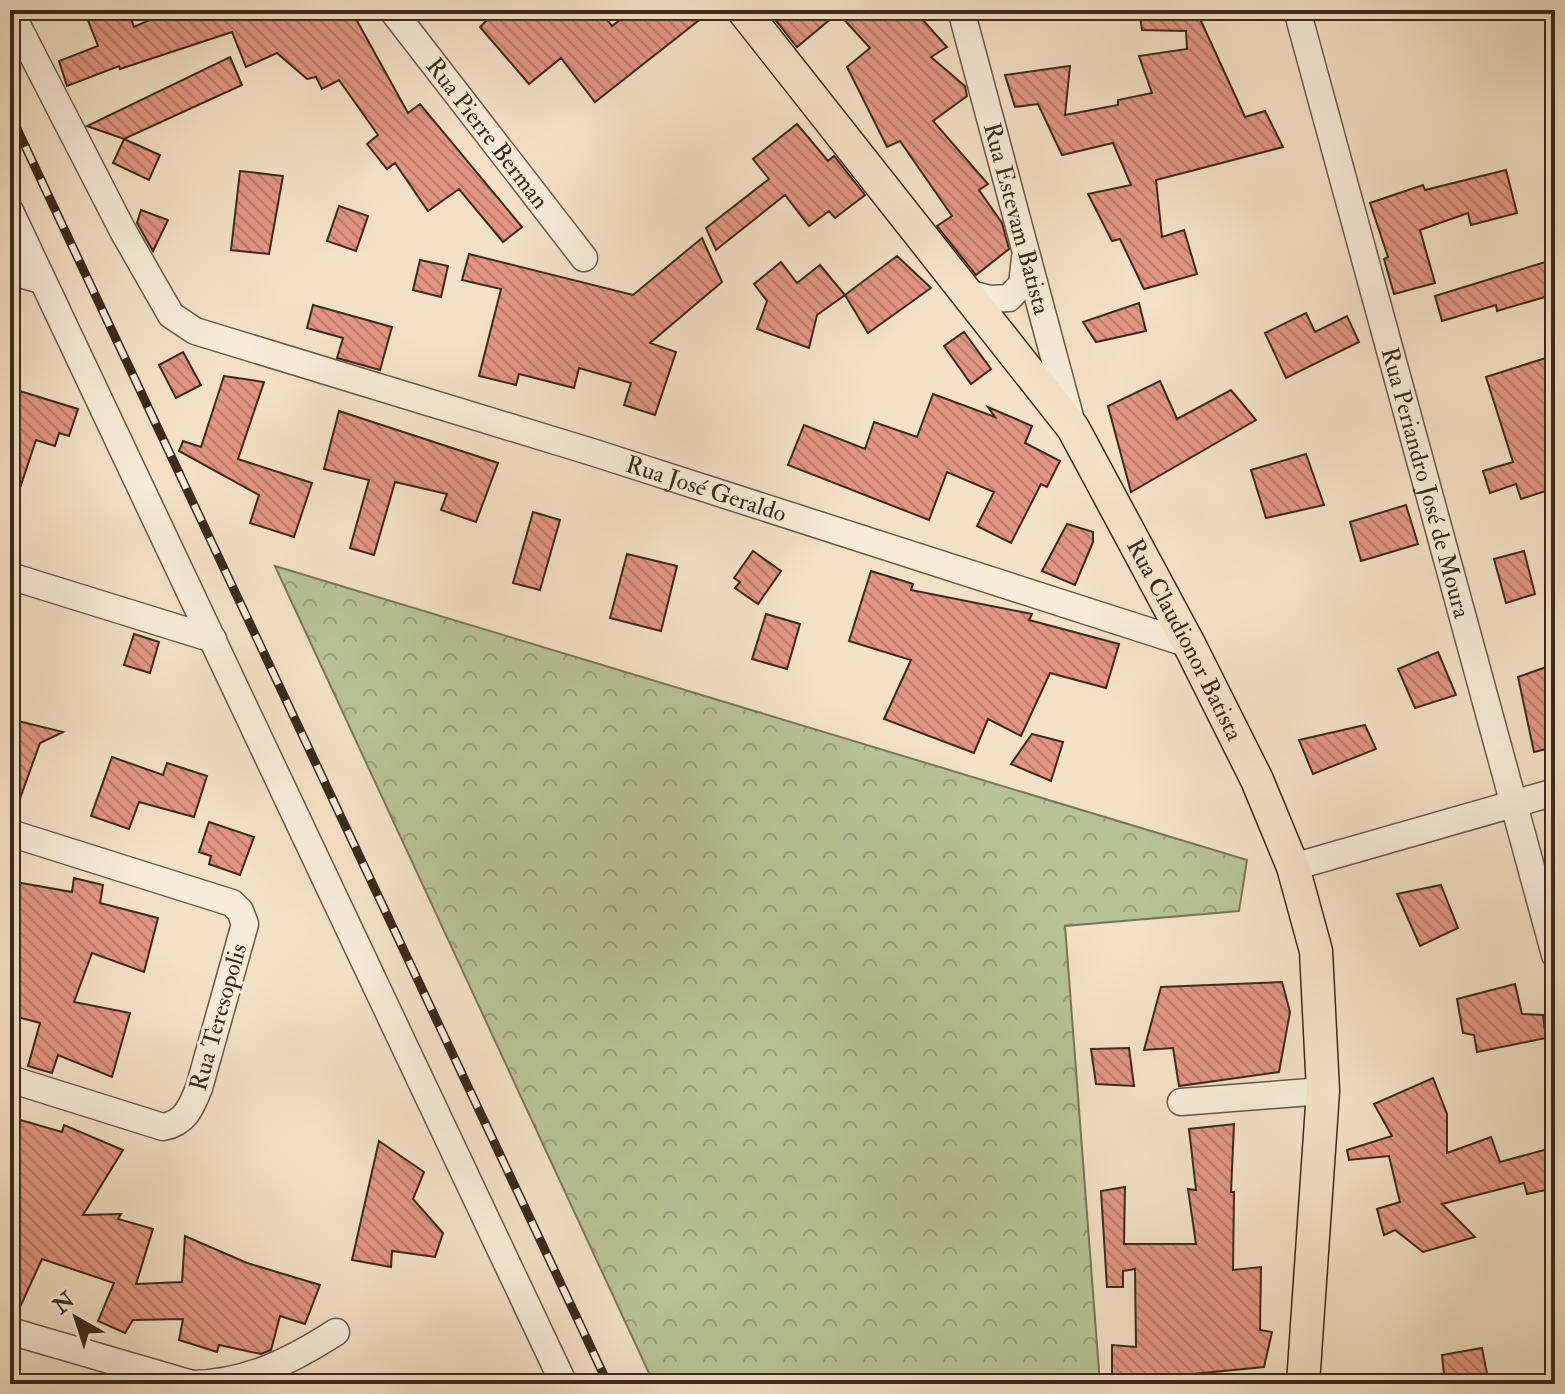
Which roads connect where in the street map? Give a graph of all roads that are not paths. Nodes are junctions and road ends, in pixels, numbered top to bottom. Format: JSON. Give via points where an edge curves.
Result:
{"nodes":[{"id":1,"x":392,"y":10,"type":"edge"},
{"id":2,"x":743,"y":10,"type":"edge"},
{"id":3,"x":961,"y":10,"type":"edge"},
{"id":4,"x":1297,"y":10,"type":"edge"},
{"id":5,"x":10,"y":11,"type":"edge"},
{"id":6,"x":10,"y":211,"type":"edge"},
{"id":7,"x":1025,"y":250,"type":"junction"},
{"id":8,"x":584,"y":258,"type":"dead end"},
{"id":9,"x":10,"y":271,"type":"edge"},
{"id":10,"x":41,"y":280,"type":"junction"},
{"id":11,"x":967,"y":293,"type":"junction"},
{"id":12,"x":1073,"y":428,"type":"junction"},
{"id":13,"x":10,"y":576,"type":"edge"},
{"id":14,"x":213,"y":639,"type":"junction"},
{"id":15,"x":1189,"y":644,"type":"junction"},
{"id":16,"x":1555,"y":792,"type":"edge"},
{"id":17,"x":1517,"y":806,"type":"junction"},
{"id":18,"x":10,"y":833,"type":"edge"},
{"id":19,"x":1293,"y":867,"type":"junction"},
{"id":20,"x":1555,"y":955,"type":"edge"},
{"id":21,"x":10,"y":1079,"type":"edge"},
{"id":22,"x":1323,"y":1091,"type":"junction"},
{"id":23,"x":1181,"y":1102,"type":"dead end"},
{"id":24,"x":10,"y":1331,"type":"edge"},
{"id":25,"x":336,"y":1332,"type":"dead end"},
{"id":26,"x":289,"y":1374,"type":"edge"},
{"id":27,"x":564,"y":1384,"type":"edge"},
{"id":28,"x":1303,"y":1384,"type":"edge"}],
"edges":[{"from":1,"to":8,"type":"street","name":"Rua Pierre Berman"},
{"from":2,"to":11,"type":"main road","name":"Rua Claudionor Batista"},
{"from":3,"to":7,"type":"street","name":"Rua Estevam Batista"},
{"from":4,"to":17,"type":"street","name":"Rua Periandro José de Moura"},
{"from":5,"to":15,"type":"street","name":"Rua José Geraldo","via":[[171,315],[195,331]]},
{"from":6,"to":10,"type":"street"},
{"from":7,"to":11,"type":"street","via":[[1025,274],[1009,298]]},
{"from":7,"to":12,"type":"street","name":"Rua Estevam Batista"},
{"from":9,"to":10,"type":"street"},
{"from":10,"to":14,"type":"street"},
{"from":11,"to":12,"type":"main road","name":"Rua Claudionor Batista"},
{"from":12,"to":15,"type":"main road","name":"Rua Claudionor Batista"},
{"from":13,"to":14,"type":"street"},
{"from":14,"to":27,"type":"street"},
{"from":15,"to":19,"type":"main road","name":"Rua Claudionor Batista","via":[[1257,780]]},
{"from":16,"to":17,"type":"street"},
{"from":17,"to":19,"type":"street"},
{"from":17,"to":20,"type":"street","name":"Rua Periandro José de Moura"},
{"from":18,"to":21,"type":"street","name":"Rua Teresopolis","via":[[232,903],[245,924],[199,1088],[191,1110],[176,1125],[163,1127]]},
{"from":19,"to":22,"type":"main road","name":"Rua Claudionor Batista","via":[[1316,951]]},
{"from":22,"to":23,"type":"street"},
{"from":22,"to":28,"type":"main road","name":"Rua Claudionor Batista"},
{"from":24,"to":26,"type":"street","via":[[192,1384]]},
{"from":25,"to":26,"type":"street"}]}
